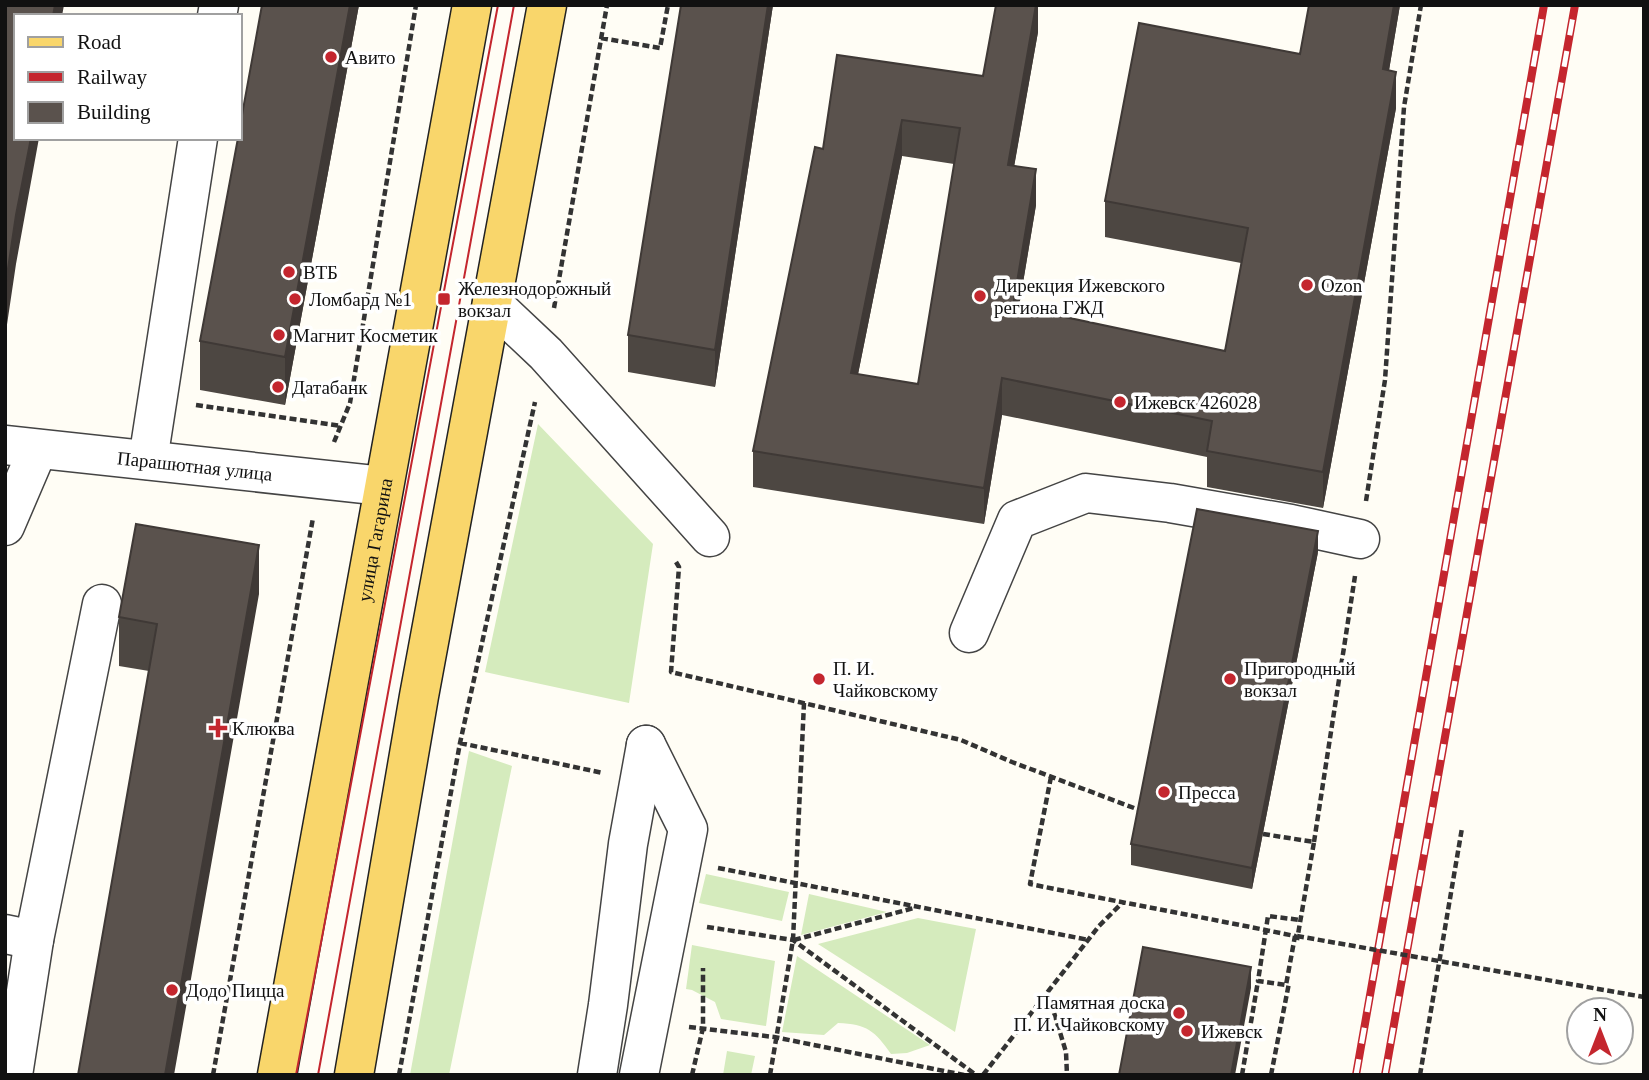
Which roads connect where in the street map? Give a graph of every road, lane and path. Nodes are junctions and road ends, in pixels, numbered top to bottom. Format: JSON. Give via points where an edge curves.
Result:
{"nodes":[{"id":1,"x":416,"y":5,"type":"edge"},
{"id":2,"x":472,"y":5,"type":"edge"},
{"id":3,"x":547,"y":5,"type":"edge"},
{"id":4,"x":607,"y":5,"type":"edge"},
{"id":5,"x":668,"y":5,"type":"edge"},
{"id":6,"x":1421,"y":5,"type":"edge"},
{"id":7,"x":601,"y":38,"type":"junction"},
{"id":8,"x":198,"y":140,"type":"edge"},
{"id":9,"x":492,"y":303,"type":"junction"},
{"id":10,"x":546,"y":354,"type":"junction"},
{"id":11,"x":158,"y":400,"type":"junction"},
{"id":12,"x":341,"y":426,"type":"junction"},
{"id":13,"x":22,"y":447,"type":"edge"},
{"id":14,"x":148,"y":460,"type":"junction"},
{"id":15,"x":320,"y":479,"type":"junction"},
{"id":16,"x":383,"y":486,"type":"junction"},
{"id":17,"x":5,"y":526,"type":"edge"},
{"id":18,"x":710,"y":537,"type":"dead end"},
{"id":19,"x":1360,"y":538,"type":"junction"},
{"id":20,"x":674,"y":557,"type":"dead end"},
{"id":21,"x":102,"y":604,"type":"dead end"},
{"id":22,"x":968,"y":633,"type":"dead end"},
{"id":23,"x":804,"y":703,"type":"junction"},
{"id":24,"x":1051,"y":777,"type":"junction"},
{"id":25,"x":1142,"y":811,"type":"edge"},
{"id":26,"x":1462,"y":828,"type":"dead end"},
{"id":27,"x":1263,"y":834,"type":"edge"},
{"id":28,"x":1314,"y":842,"type":"junction"},
{"id":29,"x":711,"y":867,"type":"dead end"},
{"id":30,"x":796,"y":884,"type":"junction"},
{"id":31,"x":1123,"y":902,"type":"junction"},
{"id":32,"x":915,"y":908,"type":"junction"},
{"id":33,"x":1300,"y":920,"type":"junction"},
{"id":34,"x":703,"y":927,"type":"dead end"},
{"id":35,"x":1266,"y":930,"type":"junction"},
{"id":36,"x":1297,"y":936,"type":"junction"},
{"id":37,"x":20,"y":937,"type":"edge"},
{"id":38,"x":793,"y":940,"type":"junction"},
{"id":39,"x":1089,"y":940,"type":"junction"},
{"id":40,"x":1440,"y":962,"type":"junction"},
{"id":41,"x":1258,"y":981,"type":"junction"},
{"id":42,"x":1048,"y":992,"type":"junction"},
{"id":43,"x":1644,"y":998,"type":"edge"},
{"id":44,"x":682,"y":1026,"type":"dead end"},
{"id":45,"x":774,"y":1038,"type":"junction"},
{"id":46,"x":13,"y":1075,"type":"edge"},
{"id":47,"x":213,"y":1075,"type":"edge"},
{"id":48,"x":277,"y":1075,"type":"edge"},
{"id":49,"x":354,"y":1075,"type":"edge"},
{"id":50,"x":399,"y":1075,"type":"edge"},
{"id":51,"x":597,"y":1075,"type":"edge"},
{"id":52,"x":639,"y":1075,"type":"edge"},
{"id":53,"x":769,"y":1075,"type":"edge"},
{"id":54,"x":964,"y":1075,"type":"edge"},
{"id":55,"x":976,"y":1075,"type":"edge"},
{"id":56,"x":983,"y":1075,"type":"edge"},
{"id":57,"x":1067,"y":1075,"type":"edge"},
{"id":58,"x":1242,"y":1075,"type":"edge"},
{"id":59,"x":1271,"y":1075,"type":"edge"},
{"id":60,"x":1420,"y":1075,"type":"edge"}],
"edges":[{"from":1,"to":12,"type":"path","via":[[349,403]]},
{"from":2,"to":16,"type":"main road","name":"улица Гагарина"},
{"from":3,"to":9,"type":"main road"},
{"from":4,"to":7,"type":"path"},
{"from":5,"to":7,"type":"path","via":[[660,48]]},
{"from":6,"to":19,"type":"path","via":[[1404,107],[1385,380]]},
{"from":7,"to":10,"type":"path"},
{"from":8,"to":11,"type":"street"},
{"from":9,"to":10,"type":"street"},
{"from":9,"to":49,"type":"main road"},
{"from":10,"to":18,"type":"street"},
{"from":10,"to":50,"type":"path","via":[[460,743]]},
{"from":11,"to":12,"type":"path"},
{"from":11,"to":14,"type":"street"},
{"from":12,"to":15,"type":"path"},
{"from":13,"to":14,"type":"street","name":"Парашютная улица"},
{"from":13,"to":17,"type":"street"},
{"from":14,"to":15,"type":"street","name":"Парашютная улица"},
{"from":15,"to":16,"type":"street","name":"Парашютная улица"},
{"from":15,"to":47,"type":"path"},
{"from":16,"to":48,"type":"main road","name":"улица Гагарина"},
{"from":19,"to":22,"type":"street","via":[[1170,503],[1086,493],[1017,520]]},
{"from":19,"to":28,"type":"path"},
{"from":20,"to":23,"type":"path","via":[[679,567],[671,672]]},
{"from":21,"to":37,"type":"street"},
{"from":23,"to":24,"type":"path","via":[[961,740]]},
{"from":23,"to":30,"type":"path"},
{"from":24,"to":25,"type":"path"},
{"from":24,"to":31,"type":"path","via":[[1030,884]]},
{"from":26,"to":40,"type":"path"},
{"from":27,"to":28,"type":"path"},
{"from":28,"to":33,"type":"path"},
{"from":29,"to":30,"type":"path"},
{"from":30,"to":32,"type":"path"},
{"from":30,"to":38,"type":"path"},
{"from":31,"to":35,"type":"path"},
{"from":31,"to":39,"type":"path"},
{"from":32,"to":38,"type":"path"},
{"from":32,"to":39,"type":"path"},
{"from":33,"to":35,"type":"path","via":[[1268,916]]},
{"from":33,"to":36,"type":"path"},
{"from":34,"to":38,"type":"path"},
{"from":35,"to":41,"type":"path"},
{"from":35,"to":41,"type":"path","via":[[1295,936],[1286,985]]},
{"from":36,"to":40,"type":"path","bridge":true},
{"from":36,"to":59,"type":"path"},
{"from":37,"to":46,"type":"street"},
{"from":38,"to":45,"type":"path"},
{"from":38,"to":55,"type":"path"},
{"from":39,"to":42,"type":"path"},
{"from":40,"to":43,"type":"path","bridge":true},
{"from":40,"to":60,"type":"path"},
{"from":41,"to":58,"type":"path"},
{"from":42,"to":56,"type":"path"},
{"from":42,"to":57,"type":"path","via":[[1066,1052]]},
{"from":44,"to":45,"type":"path"},
{"from":45,"to":53,"type":"path"},
{"from":45,"to":54,"type":"path"},
{"from":51,"to":52,"type":"street","via":[[646,745],[688,829]]}]}
